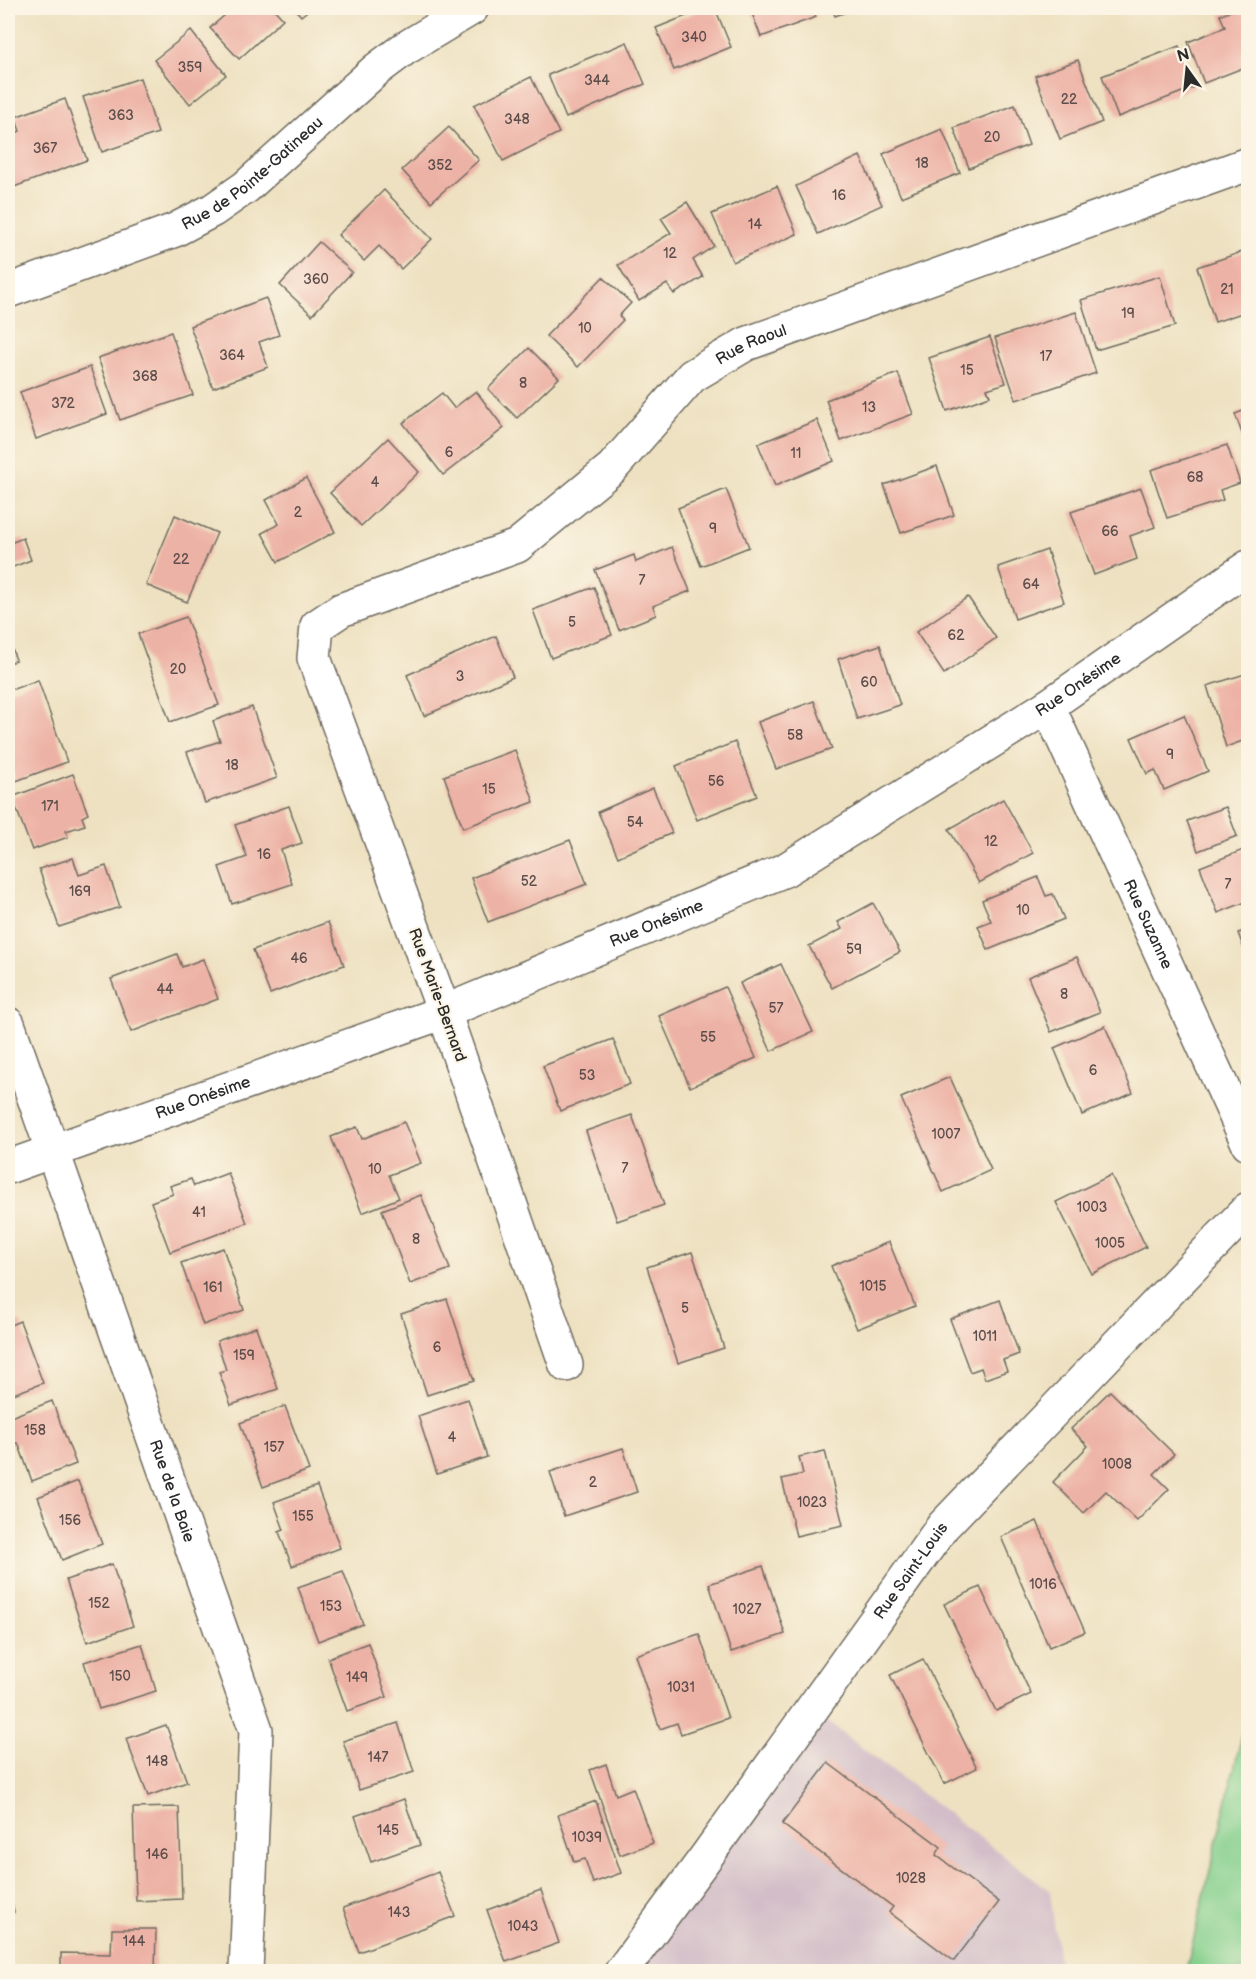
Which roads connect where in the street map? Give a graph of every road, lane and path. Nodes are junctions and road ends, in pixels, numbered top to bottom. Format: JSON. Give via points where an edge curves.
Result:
{"nodes":[{"id":1,"x":472,"y":8,"type":"edge"},
{"id":2,"x":1248,"y":164,"type":"edge"},
{"id":3,"x":8,"y":291,"type":"edge"},
{"id":4,"x":1248,"y":567,"type":"edge"},
{"id":5,"x":317,"y":626,"type":"joint"},
{"id":6,"x":1048,"y":706,"type":"junction"},
{"id":7,"x":444,"y":1012,"type":"junction"},
{"id":8,"x":8,"y":1024,"type":"edge"},
{"id":9,"x":1248,"y":1143,"type":"edge"},
{"id":10,"x":54,"y":1150,"type":"junction"},
{"id":11,"x":8,"y":1167,"type":"edge"},
{"id":12,"x":1248,"y":1209,"type":"edge"},
{"id":13,"x":567,"y":1365,"type":"dead end"},
{"id":14,"x":246,"y":1971,"type":"edge"},
{"id":15,"x":621,"y":1971,"type":"edge"}],
"edges":[{"from":1,"to":3,"type":"street","name":"Rue de Pointe-Gatineau","via":[[376,70],[246,187],[213,210],[175,230]]},
{"from":2,"to":5,"type":"street","name":"Rue Raoul","via":[[746,344],[692,376],[612,468],[518,546],[341,610]]},
{"from":4,"to":6,"type":"street","name":"Rue Onésime"},
{"from":5,"to":7,"type":"street","name":"Rue Marie-Bernard","via":[[314,658]]},
{"from":6,"to":7,"type":"street","name":"Rue Onésime","via":[[785,870]]},
{"from":6,"to":9,"type":"street","name":"Rue Suzanne"},
{"from":7,"to":10,"type":"street","name":"Rue Onésime"},
{"from":7,"to":13,"type":"street","name":"Rue Marie-Bernard"},
{"from":8,"to":10,"type":"street","name":"Rue de la Baie"},
{"from":10,"to":11,"type":"street","name":"Rue Onésime"},
{"from":10,"to":14,"type":"street","name":"Rue de la Baie","via":[[256,1730]]},
{"from":12,"to":15,"type":"street","name":"Rue Saint-Louis","via":[[943,1526]]}]}
